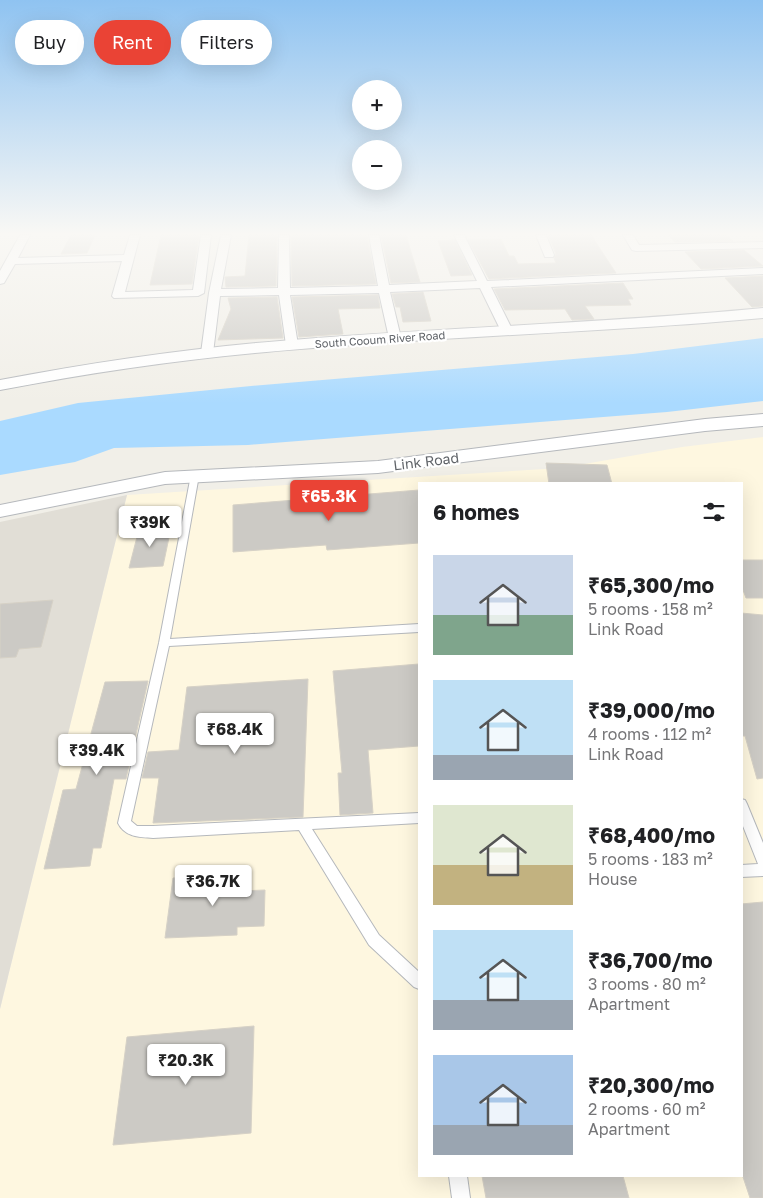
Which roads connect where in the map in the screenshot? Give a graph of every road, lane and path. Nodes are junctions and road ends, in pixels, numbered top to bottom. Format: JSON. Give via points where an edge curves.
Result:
{"nodes":[{"id":1,"x":119,"y":291,"type":"edge"},
{"id":2,"x":198,"y":291,"type":"edge"},
{"id":3,"x":320,"y":291,"type":"edge"},
{"id":4,"x":384,"y":291,"type":"edge"},
{"id":5,"x":487,"y":291,"type":"edge"},
{"id":6,"x":284,"y":292,"type":"junction"},
{"id":7,"x":215,"y":293,"type":"joint"},
{"id":8,"x":763,"y":313,"type":"edge"},
{"id":9,"x":507,"y":331,"type":"junction"},
{"id":10,"x":395,"y":338,"type":"junction"},
{"id":11,"x":292,"y":345,"type":"junction"},
{"id":12,"x":207,"y":353,"type":"junction"},
{"id":13,"x":0,"y":385,"type":"edge"},
{"id":14,"x":763,"y":420,"type":"edge"},
{"id":15,"x":195,"y":475,"type":"junction"},
{"id":16,"x":0,"y":510,"type":"edge"},
{"id":17,"x":418,"y":628,"type":"edge"},
{"id":18,"x":164,"y":643,"type":"junction"},
{"id":19,"x":743,"y":809,"type":"edge"},
{"id":20,"x":418,"y":818,"type":"edge"},
{"id":21,"x":302,"y":824,"type":"junction"},
{"id":22,"x":763,"y":860,"type":"edge"},
{"id":23,"x":763,"y":870,"type":"edge"},
{"id":24,"x":743,"y":871,"type":"edge"},
{"id":25,"x":418,"y":981,"type":"edge"},
{"id":26,"x":458,"y":1177,"type":"edge"},
{"id":27,"x":461,"y":1198,"type":"edge"}],
"edges":[{"from":1,"to":2,"type":"street","via":[[118,296]]},
{"from":3,"to":6,"type":"street"},
{"from":4,"to":10,"type":"street"},
{"from":5,"to":9,"type":"street"},
{"from":6,"to":7,"type":"street"},
{"from":6,"to":11,"type":"street"},
{"from":7,"to":12,"type":"street"},
{"from":8,"to":9,"type":"street","name":"South Cooum River Road"},
{"from":9,"to":10,"type":"street","name":"South Cooum River Road"},
{"from":10,"to":11,"type":"street","name":"South Cooum River Road"},
{"from":11,"to":12,"type":"street","name":"South Cooum River Road"},
{"from":12,"to":13,"type":"street","name":"South Cooum River Road","via":[[75,370]]},
{"from":14,"to":15,"type":"street","name":"Link Road","via":[[378,467]]},
{"from":15,"to":16,"type":"street","name":"Link Road"},
{"from":15,"to":18,"type":"lane"},
{"from":17,"to":18,"type":"lane"},
{"from":18,"to":21,"type":"lane","via":[[124,823],[135,831],[153,832]]},
{"from":19,"to":22,"type":"lane"},
{"from":20,"to":21,"type":"lane"},
{"from":21,"to":25,"type":"lane","via":[[374,940]]},
{"from":23,"to":24,"type":"lane"},
{"from":26,"to":27,"type":"lane"}]}
